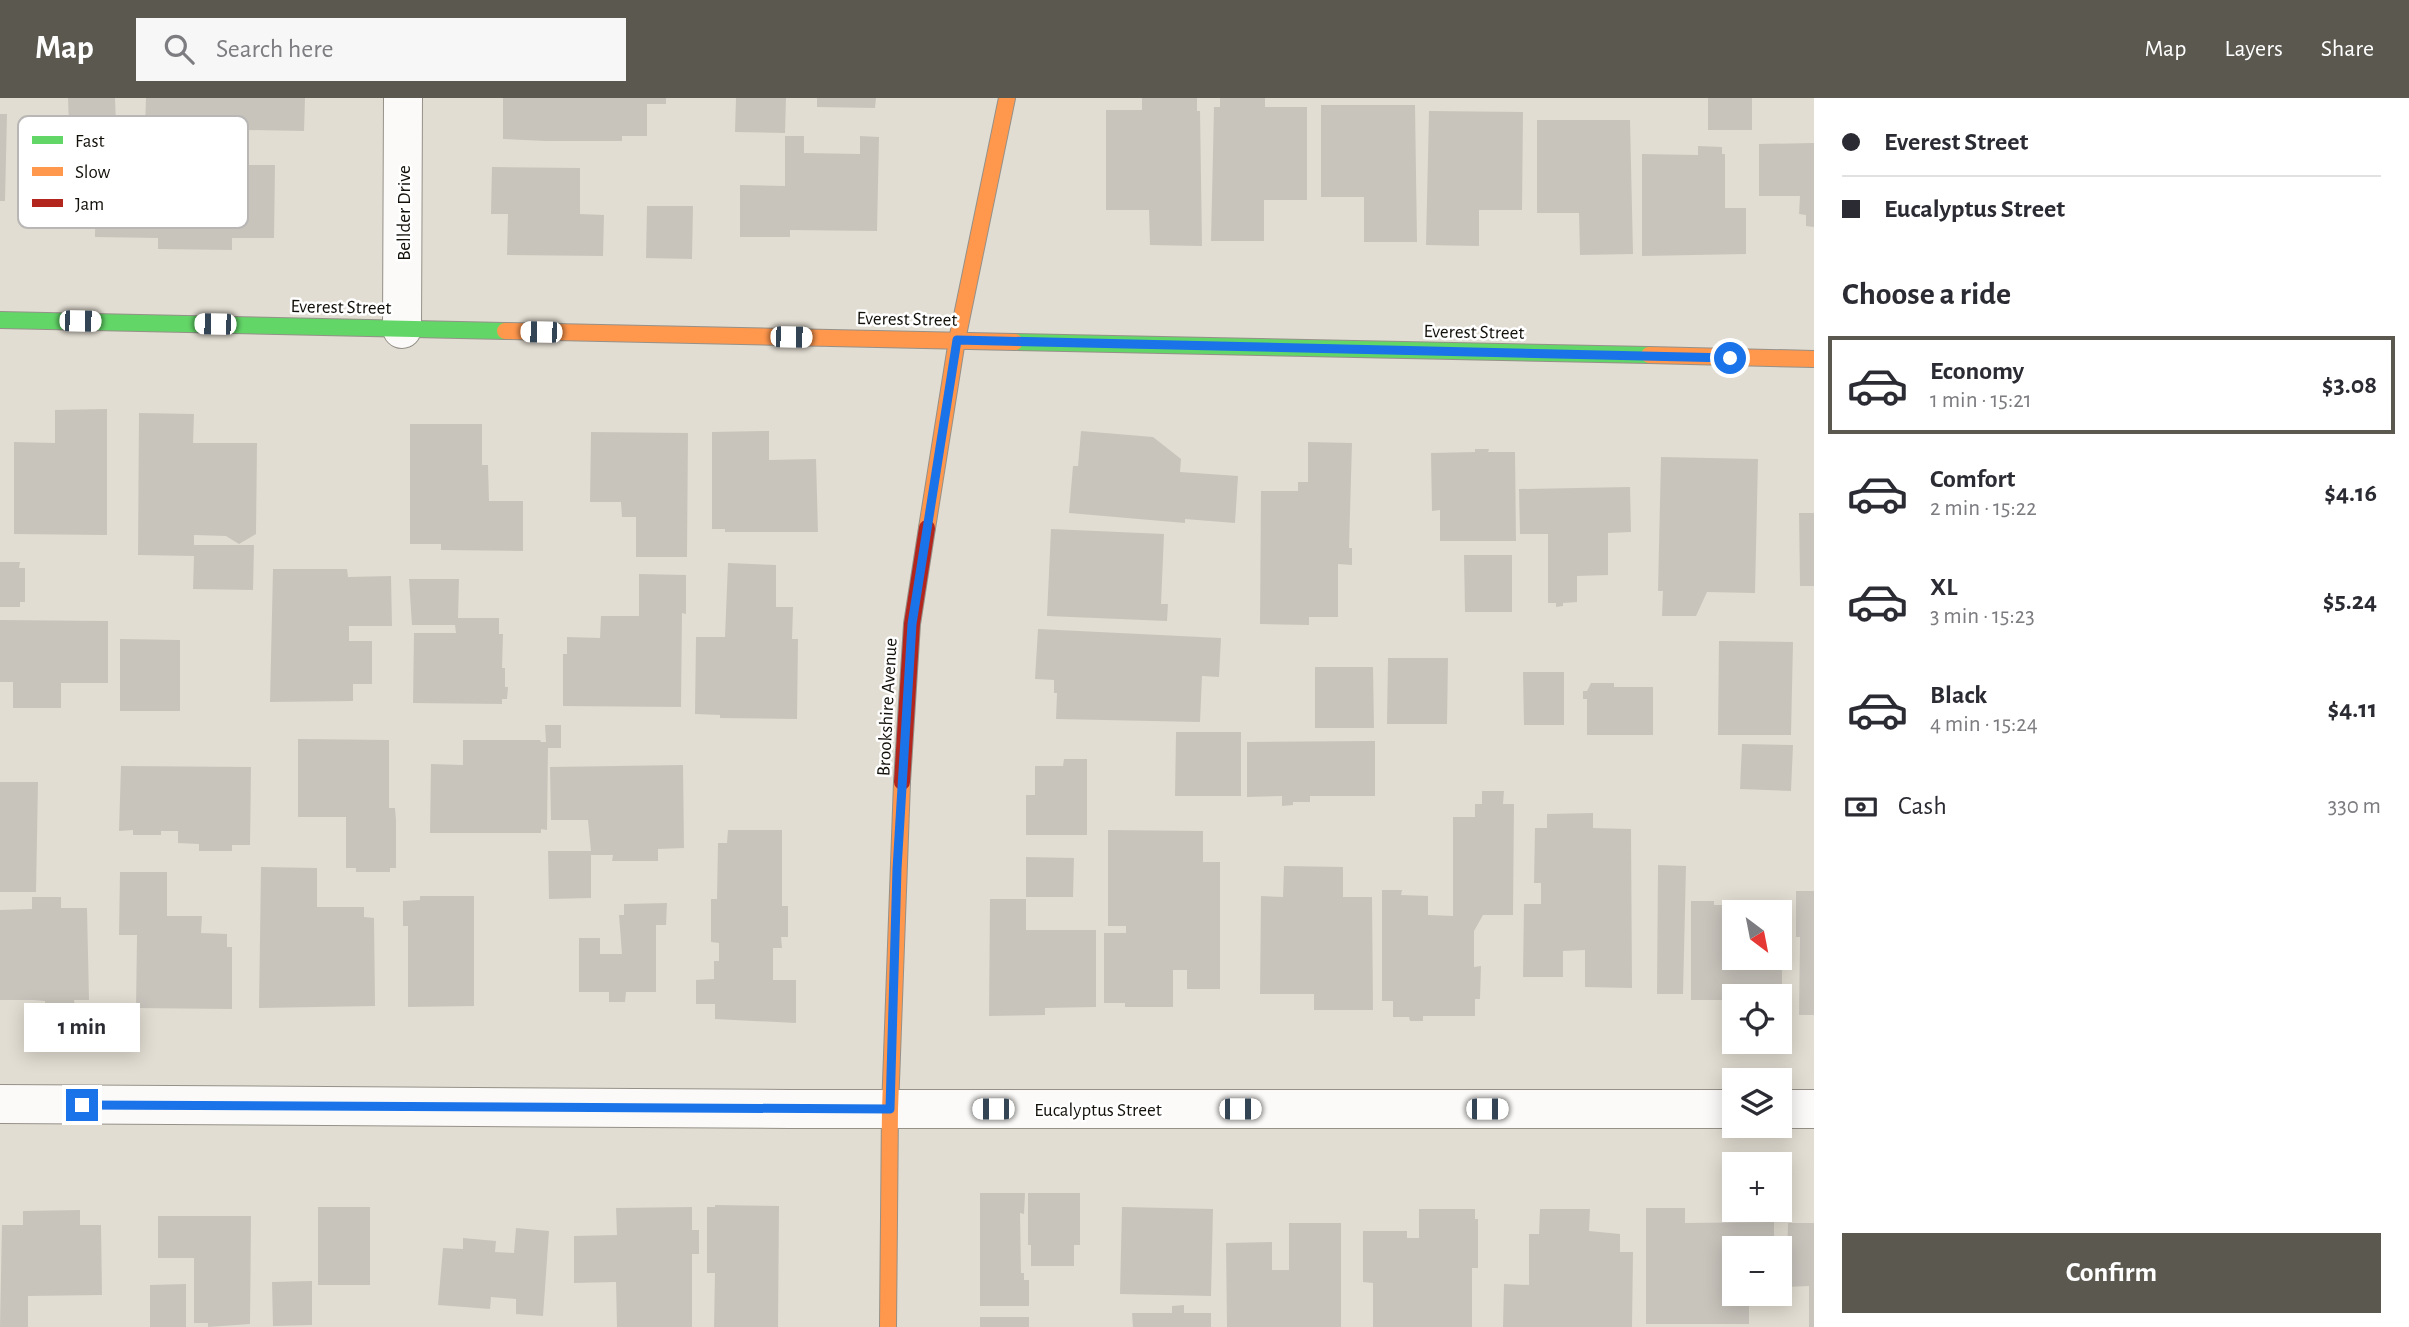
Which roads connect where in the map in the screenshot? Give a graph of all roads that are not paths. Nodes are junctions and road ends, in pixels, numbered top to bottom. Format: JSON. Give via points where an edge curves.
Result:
{"nodes":[{"id":1,"x":402,"y":98,"type":"edge"},
{"id":2,"x":1007,"y":98,"type":"edge"},
{"id":3,"x":0,"y":320,"type":"edge"},
{"id":4,"x":402,"y":328,"type":"junction"},
{"id":5,"x":957,"y":340,"type":"junction"},
{"id":6,"x":1814,"y":359,"type":"edge"},
{"id":7,"x":0,"y":1104,"type":"edge"},
{"id":8,"x":890,"y":1109,"type":"junction"},
{"id":9,"x":1722,"y":1109,"type":"edge"},
{"id":10,"x":1792,"y":1109,"type":"edge"},
{"id":11,"x":1814,"y":1109,"type":"edge"},
{"id":12,"x":888,"y":1327,"type":"edge"}],
"edges":[{"from":1,"to":4,"type":"street","name":"Bellder Drive"},
{"from":2,"to":5,"type":"street","name":"Brookshire Avenue"},
{"from":3,"to":4,"type":"street","name":"Everest Street"},
{"from":4,"to":5,"type":"street","name":"Everest Street"},
{"from":5,"to":6,"type":"street","name":"Everest Street"},
{"from":5,"to":8,"type":"street","name":"Brookshire Avenue","via":[[912,624],[897,869]]},
{"from":7,"to":8,"type":"street","name":"Eucalyptus Street"},
{"from":8,"to":9,"type":"street","name":"Eucalyptus Street"},
{"from":8,"to":12,"type":"street","name":"Brookshire Avenue"},
{"from":10,"to":11,"type":"street"}]}
